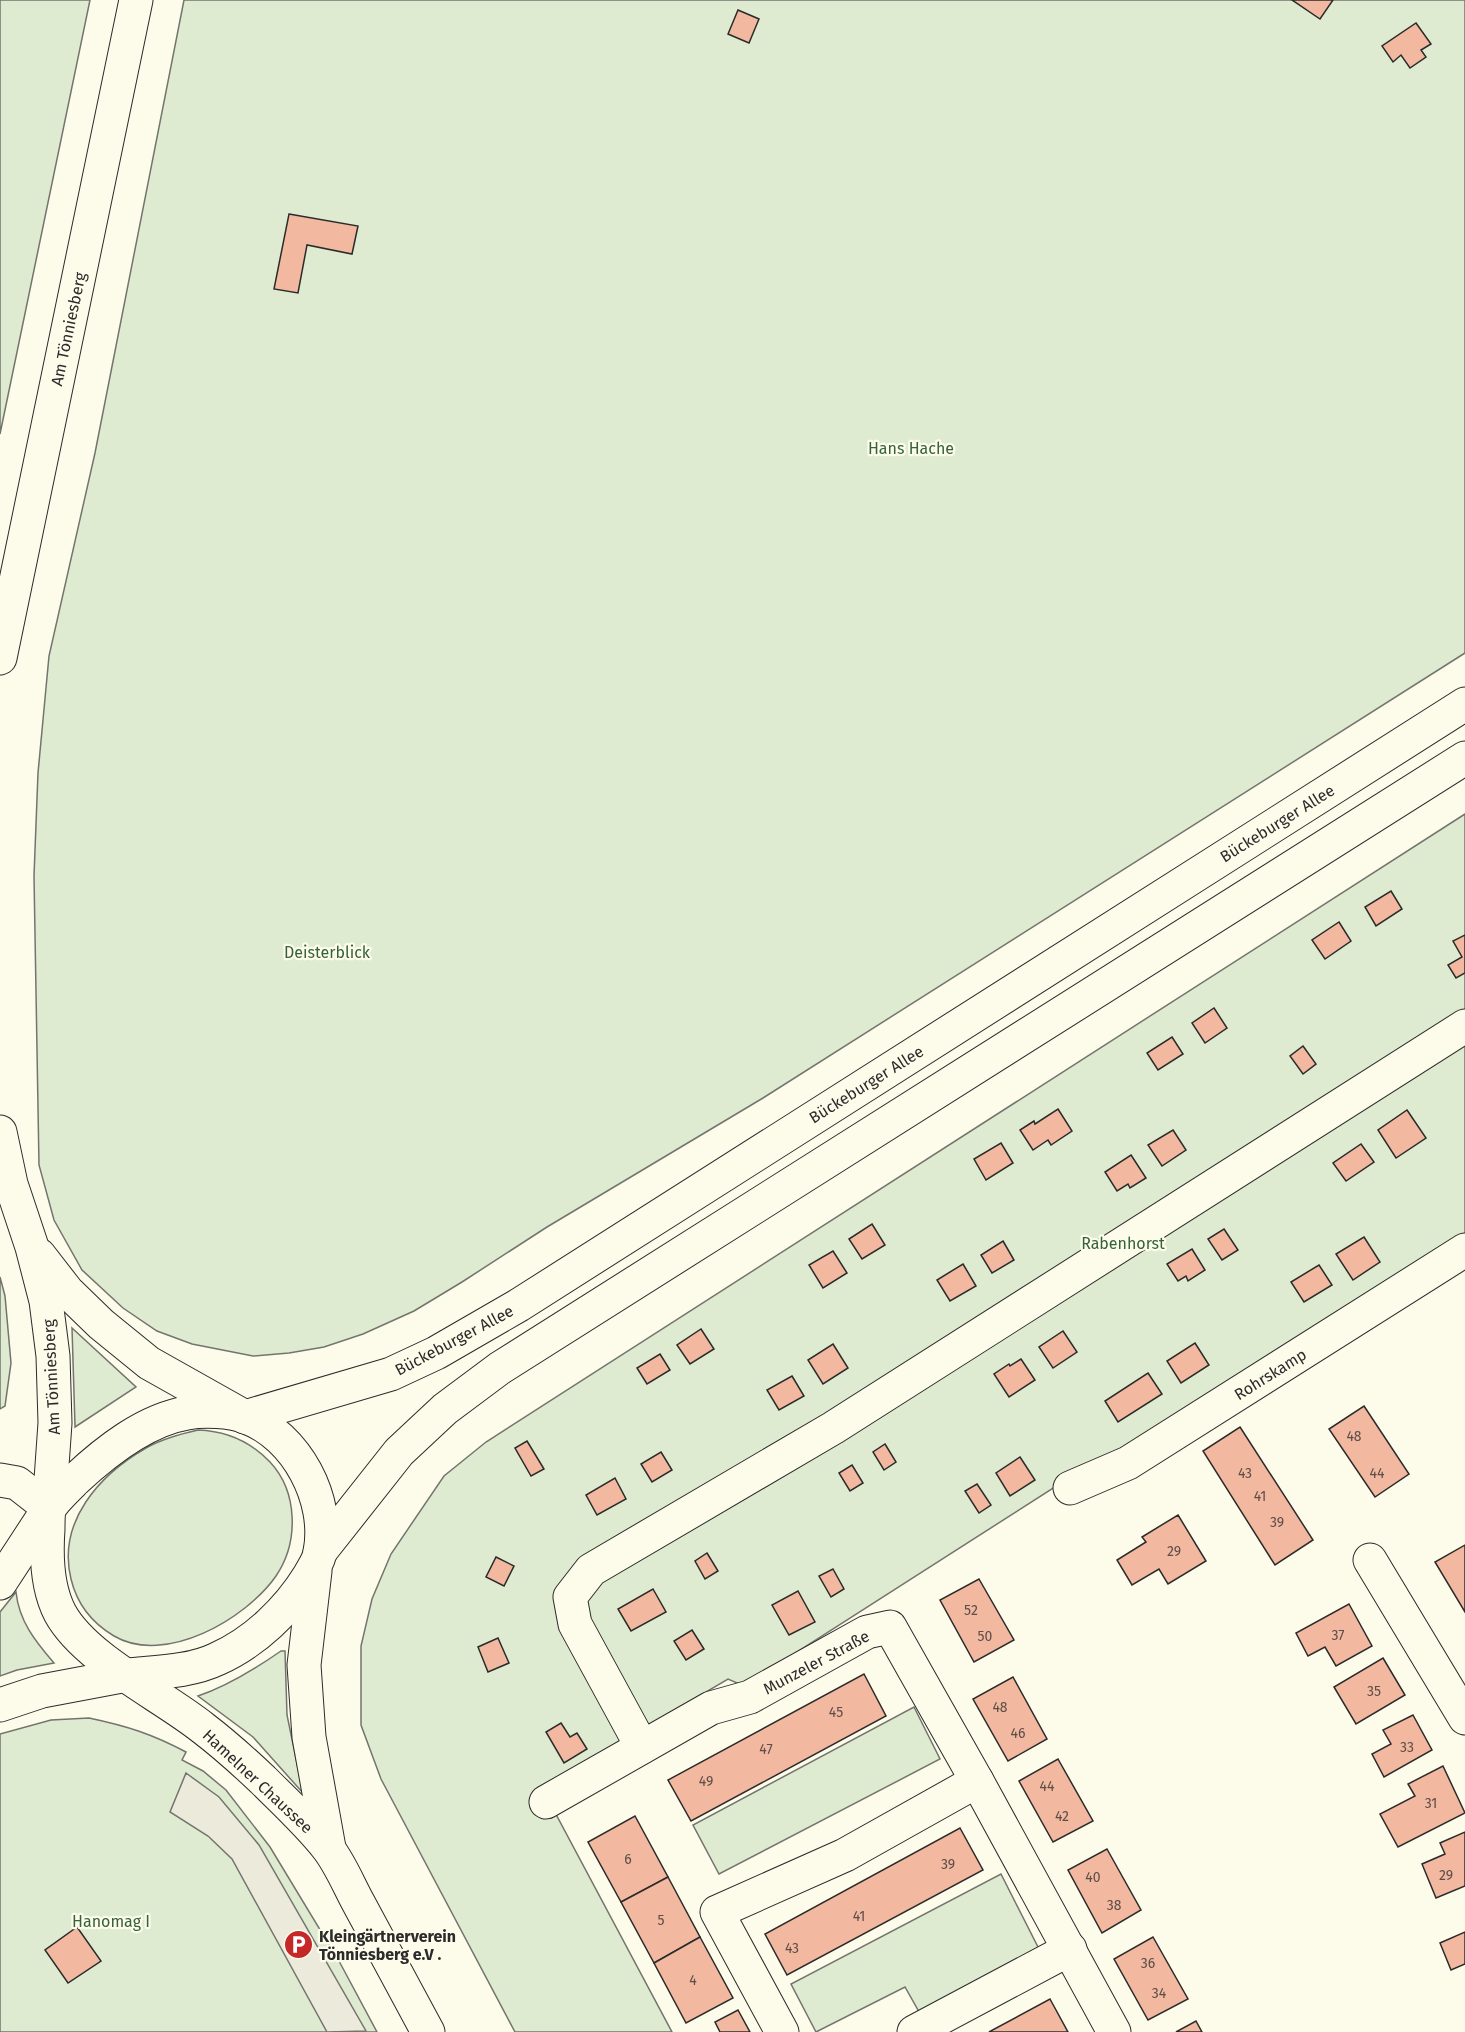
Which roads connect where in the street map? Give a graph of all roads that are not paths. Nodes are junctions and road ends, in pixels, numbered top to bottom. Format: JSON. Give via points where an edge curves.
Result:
{"nodes":[{"id":1,"x":136,"y":0,"type":"edge"},
{"id":2,"x":33,"y":494,"type":"junction"},
{"id":3,"x":0,"y":540,"type":"edge"},
{"id":4,"x":0,"y":658,"type":"edge"},
{"id":5,"x":1465,"y":704,"type":"edge"},
{"id":6,"x":1465,"y":758,"type":"edge"},
{"id":7,"x":1465,"y":1026,"type":"edge"},
{"id":8,"x":0,"y":1132,"type":"edge"},
{"id":9,"x":32,"y":1247,"type":"junction"},
{"id":10,"x":1465,"y":1250,"type":"edge"},
{"id":11,"x":245,"y":1417,"type":"junction"},
{"id":12,"x":0,"y":1480,"type":"edge"},
{"id":13,"x":1070,"y":1488,"type":"dead end"},
{"id":14,"x":50,"y":1508,"type":"junction"},
{"id":15,"x":318,"y":1558,"type":"junction"},
{"id":16,"x":1370,"y":1560,"type":"dead end"},
{"id":17,"x":0,"y":1583,"type":"edge"},
{"id":18,"x":127,"y":1675,"type":"junction"},
{"id":19,"x":0,"y":1705,"type":"edge"},
{"id":20,"x":1465,"y":1718,"type":"edge"},
{"id":21,"x":642,"y":1747,"type":"junction"},
{"id":22,"x":977,"y":1781,"type":"junction"},
{"id":23,"x":546,"y":1802,"type":"dead end"},
{"id":24,"x":329,"y":1848,"type":"junction"},
{"id":25,"x":1070,"y":1949,"type":"junction"},
{"id":26,"x":429,"y":2032,"type":"edge"},
{"id":27,"x":782,"y":2032,"type":"edge"},
{"id":28,"x":914,"y":2032,"type":"edge"},
{"id":29,"x":1114,"y":2032,"type":"edge"}],
"edges":[{"from":1,"to":2,"type":"main road","name":"Am Tönniesberg"},
{"from":2,"to":3,"type":"main road"},
{"from":2,"to":4,"type":"main road","name":"Am Tönniesberg"},
{"from":5,"to":11,"type":"main road","name":"Bückeburger Allee","via":[[447,1347],[391,1374]]},
{"from":6,"to":15,"type":"main road","via":[[500,1368],[445,1409],[399,1452]]},
{"from":7,"to":21,"type":"main road","via":[[833,1428],[591,1570],[570,1596],[575,1624]]},
{"from":8,"to":9,"type":"main road","name":"Am Tönniesberg","via":[[11,1184]]},
{"from":9,"to":11,"type":"main road","name":"Am Tönniesberg","via":[[67,1291],[141,1357]]},
{"from":9,"to":14,"type":"main road","name":"Am Tönniesberg","via":[[46,1302],[52,1356],[56,1423]]},
{"from":10,"to":13,"type":"main road","name":"Rohrskamp","via":[[1128,1463]]},
{"from":11,"to":14,"type":"main road","via":[[187,1413],[156,1423],[107,1453],[72,1482]]},
{"from":11,"to":15,"type":"main road","name":"Hamelner Chaussee","via":[[271,1431],[304,1468],[321,1516]]},
{"from":12,"to":14,"type":"main road","via":[[17,1483]]},
{"from":14,"to":17,"type":"main road"},
{"from":14,"to":18,"type":"main road","name":"Am Tönniesberg","via":[[46,1554],[53,1599],[71,1629],[94,1652]]},
{"from":15,"to":18,"type":"main road","via":[[297,1595],[251,1639],[216,1660],[187,1668]]},
{"from":15,"to":24,"type":"main road","name":"Hamelner Chaussee","via":[[304,1665],[309,1737]]},
{"from":16,"to":20,"type":"main road"},
{"from":18,"to":19,"type":"main road","via":[[42,1691]]},
{"from":18,"to":24,"type":"main road","name":"Hamelner Chaussee","via":[[203,1727]]},
{"from":21,"to":22,"type":"main road","name":"Munzeler Straße","via":[[711,1708],[750,1697],[867,1632],[890,1627]]},
{"from":21,"to":23,"type":"main road"},
{"from":22,"to":25,"type":"main road","name":"Munzeler Straße"},
{"from":22,"to":27,"type":"main road","via":[[845,1855],[717,1912]]},
{"from":24,"to":26,"type":"main road","name":"Hamelner Chaussee"},
{"from":25,"to":28,"type":"main road"},
{"from":25,"to":29,"type":"main road","name":"Munzeler Straße"}]}
